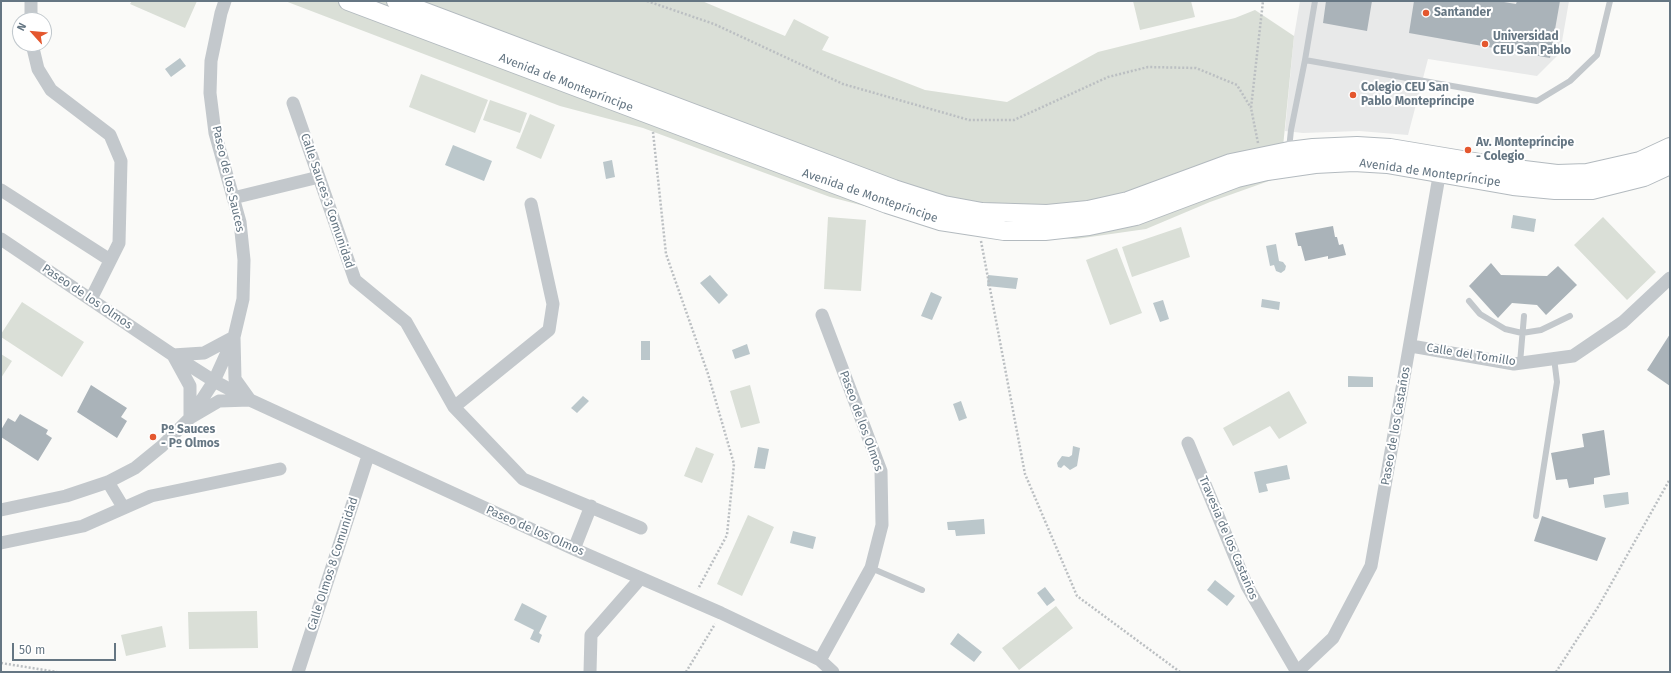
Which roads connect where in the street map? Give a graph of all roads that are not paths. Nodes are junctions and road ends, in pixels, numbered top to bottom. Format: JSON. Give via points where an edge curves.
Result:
{"nodes":[{"id":1,"x":31,"y":1,"type":"edge"},
{"id":2,"x":225,"y":1,"type":"edge"},
{"id":3,"x":348,"y":1,"type":"edge"},
{"id":4,"x":396,"y":1,"type":"edge"},
{"id":5,"x":1315,"y":1,"type":"edge"},
{"id":6,"x":1610,"y":1,"type":"edge"},
{"id":7,"x":31,"y":12,"type":"edge"},
{"id":8,"x":34,"y":52,"type":"edge"},
{"id":9,"x":1305,"y":60,"type":"junction"},
{"id":10,"x":293,"y":103,"type":"dead end"},
{"id":11,"x":1670,"y":147,"type":"edge"},
{"id":12,"x":1289,"y":151,"type":"junction"},
{"id":13,"x":1441,"y":164,"type":"junction"},
{"id":14,"x":1670,"y":165,"type":"edge"},
{"id":15,"x":319,"y":177,"type":"junction"},
{"id":16,"x":1,"y":190,"type":"edge"},
{"id":17,"x":233,"y":198,"type":"junction"},
{"id":18,"x":531,"y":204,"type":"dead end"},
{"id":19,"x":1,"y":239,"type":"edge"},
{"id":20,"x":110,"y":260,"type":"junction"},
{"id":21,"x":1670,"y":278,"type":"edge"},
{"id":22,"x":91,"y":299,"type":"junction"},
{"id":23,"x":1469,"y":301,"type":"dead end"},
{"id":24,"x":822,"y":315,"type":"dead end"},
{"id":25,"x":1524,"y":316,"type":"dead end"},
{"id":26,"x":1570,"y":316,"type":"dead end"},
{"id":27,"x":1522,"y":333,"type":"junction"},
{"id":28,"x":234,"y":338,"type":"junction"},
{"id":29,"x":1411,"y":346,"type":"junction"},
{"id":30,"x":173,"y":355,"type":"junction"},
{"id":31,"x":1554,"y":358,"type":"junction"},
{"id":32,"x":1520,"y":363,"type":"junction"},
{"id":33,"x":214,"y":381,"type":"junction"},
{"id":34,"x":250,"y":400,"type":"junction"},
{"id":35,"x":454,"y":407,"type":"junction"},
{"id":36,"x":190,"y":418,"type":"junction"},
{"id":37,"x":1188,"y":443,"type":"dead end"},
{"id":38,"x":368,"y":456,"type":"junction"},
{"id":39,"x":280,"y":469,"type":"dead end"},
{"id":40,"x":108,"y":482,"type":"junction"},
{"id":41,"x":591,"y":506,"type":"junction"},
{"id":42,"x":124,"y":507,"type":"junction"},
{"id":43,"x":1,"y":510,"type":"edge"},
{"id":44,"x":1536,"y":516,"type":"dead end"},
{"id":45,"x":641,"y":528,"type":"dead end"},
{"id":46,"x":1,"y":543,"type":"edge"},
{"id":47,"x":574,"y":549,"type":"junction"},
{"id":48,"x":870,"y":568,"type":"junction"},
{"id":49,"x":640,"y":579,"type":"junction"},
{"id":50,"x":922,"y":590,"type":"dead end"},
{"id":51,"x":820,"y":660,"type":"junction"},
{"id":52,"x":298,"y":672,"type":"edge"},
{"id":53,"x":590,"y":672,"type":"edge"},
{"id":54,"x":833,"y":672,"type":"edge"},
{"id":55,"x":1297,"y":672,"type":"edge"}],
"edges":[{"from":1,"to":7,"type":"street"},
{"from":2,"to":17,"type":"street","name":"Paseo de los Sauces","via":[[211,61],[210,93],[215,133]]},
{"from":3,"to":13,"type":"street","name":"Avenida de Montepríncipe","via":[[886,204],[940,221],[979,228],[1045,231],[1089,226],[1136,216],[1237,178],[1315,164]]},
{"from":4,"to":12,"type":"street","name":"Avenida de Montepríncipe","via":[[894,189],[982,212],[1048,214],[1088,210],[1128,201],[1231,163]]},
{"from":5,"to":9,"type":"lane"},
{"from":6,"to":9,"type":"lane","via":[[1597,55],[1570,81],[1537,101]]},
{"from":8,"to":20,"type":"street","via":[[38,69],[52,90],[110,135],[121,161],[119,243]]},
{"from":9,"to":12,"type":"lane"},
{"from":10,"to":15,"type":"street","name":"Calle Sauces 3 Comunidad"},
{"from":11,"to":13,"type":"street","name":"Avenida de Montepríncipe","via":[[1640,161],[1587,173],[1557,174]]},
{"from":12,"to":13,"type":"street","name":"Avenida de Montepríncipe","via":[[1358,146],[1390,148]]},
{"from":13,"to":14,"type":"street","name":"Avenida de Montepríncipe","via":[[1513,186],[1555,190],[1592,190],[1644,177]]},
{"from":13,"to":29,"type":"street","name":"Paseo de los Castaños"},
{"from":15,"to":17,"type":"street"},
{"from":15,"to":35,"type":"street","name":"Calle Sauces 3 Comunidad","via":[[355,280],[406,322]]},
{"from":16,"to":20,"type":"street"},
{"from":17,"to":28,"type":"street","name":"Paseo de los Sauces","via":[[240,222],[244,260],[243,299]]},
{"from":18,"to":35,"type":"street","via":[[553,304],[549,330]]},
{"from":19,"to":22,"type":"street","name":"Paseo de los Olmos"},
{"from":20,"to":22,"type":"street"},
{"from":21,"to":31,"type":"street","name":"Calle del Tomillo","via":[[1623,322],[1573,356]]},
{"from":22,"to":30,"type":"street","name":"Paseo de los Olmos"},
{"from":23,"to":27,"type":"lane","via":[[1480,314],[1505,329]]},
{"from":24,"to":48,"type":"street","name":"Paseo de los Olmos","via":[[880,471],[882,525]]},
{"from":25,"to":27,"type":"lane"},
{"from":26,"to":27,"type":"lane","via":[[1541,330]]},
{"from":27,"to":32,"type":"lane"},
{"from":28,"to":30,"type":"street","via":[[204,354]]},
{"from":28,"to":33,"type":"street","name":"Paseo de los Sauces"},
{"from":28,"to":34,"type":"street","name":"Paseo de los Olmos","via":[[235,379]]},
{"from":29,"to":32,"type":"street","name":"Calle del Tomillo"},
{"from":29,"to":55,"type":"street","name":"Paseo de los Castaños","via":[[1371,566],[1333,638]]},
{"from":30,"to":33,"type":"street","name":"Paseo de los Olmos"},
{"from":30,"to":36,"type":"street","name":"Paseo de los Olmos","via":[[190,386]]},
{"from":31,"to":32,"type":"street","name":"Calle del Tomillo"},
{"from":31,"to":44,"type":"lane","via":[[1557,382]]},
{"from":33,"to":34,"type":"street","name":"Paseo de los Olmos"},
{"from":33,"to":36,"type":"street","name":"Paseo de los Sauces"},
{"from":34,"to":36,"type":"street","name":"Paseo de los Olmos","via":[[219,401]]},
{"from":34,"to":38,"type":"street","name":"Paseo de los Olmos"},
{"from":35,"to":41,"type":"street","name":"Calle Sauces 3 Comunidad","via":[[523,479]]},
{"from":36,"to":40,"type":"street","name":"Paseo de los Sauces","via":[[135,468]]},
{"from":37,"to":55,"type":"street","name":"Travesía de los Castaños","via":[[1246,586]]},
{"from":38,"to":47,"type":"street","name":"Paseo de los Olmos"},
{"from":38,"to":52,"type":"street","name":"Calle Olmos 8 Comunidad"},
{"from":39,"to":42,"type":"street","via":[[150,496]]},
{"from":40,"to":42,"type":"street"},
{"from":40,"to":43,"type":"street","name":"Paseo de los Sauces","via":[[66,496]]},
{"from":41,"to":45,"type":"street","name":"Calle Sauces 3 Comunidad"},
{"from":41,"to":47,"type":"street"},
{"from":42,"to":46,"type":"street","via":[[83,526]]},
{"from":47,"to":49,"type":"street","name":"Paseo de los Olmos"},
{"from":48,"to":50,"type":"lane"},
{"from":48,"to":51,"type":"street","name":"Paseo de los Olmos"},
{"from":49,"to":51,"type":"street","name":"Paseo de los Olmos","via":[[721,613]]},
{"from":49,"to":53,"type":"street","via":[[591,635]]},
{"from":51,"to":54,"type":"street","name":"Paseo de los Olmos"}]}
